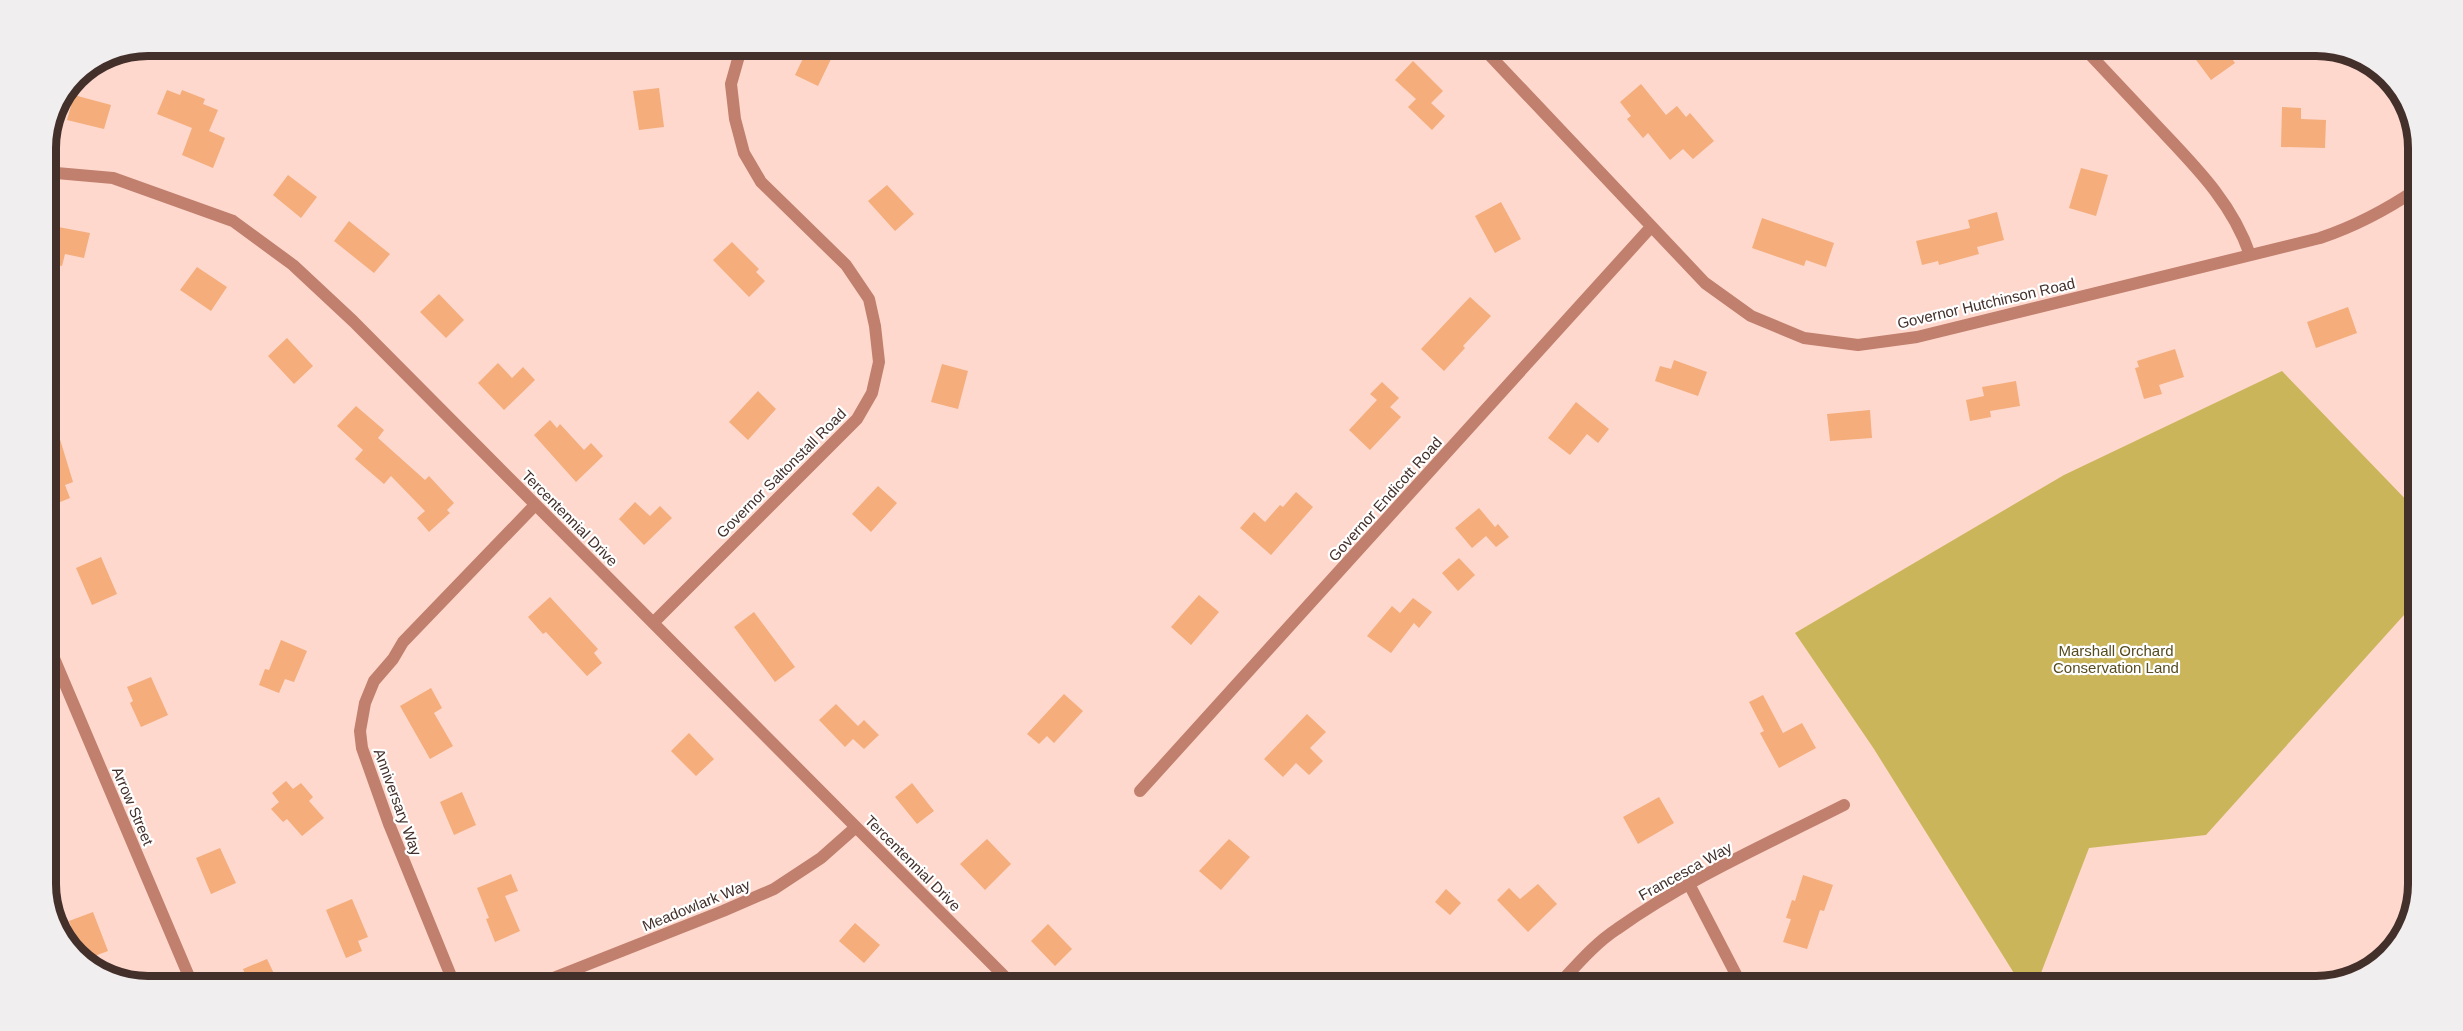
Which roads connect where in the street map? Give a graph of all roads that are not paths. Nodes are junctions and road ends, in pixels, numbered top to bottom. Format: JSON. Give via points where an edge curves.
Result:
{"nodes":[{"id":1,"x":738,"y":56,"type":"edge"},
{"id":2,"x":1490,"y":56,"type":"edge"},
{"id":3,"x":2091,"y":56,"type":"edge"},
{"id":4,"x":56,"y":173,"type":"edge"},
{"id":5,"x":2407,"y":195,"type":"edge"},
{"id":6,"x":1651,"y":226,"type":"junction"},
{"id":7,"x":2250,"y":255,"type":"junction"},
{"id":8,"x":535,"y":505,"type":"junction"},
{"id":9,"x":653,"y":623,"type":"junction"},
{"id":10,"x":56,"y":664,"type":"edge"},
{"id":11,"x":1140,"y":791,"type":"dead end"},
{"id":12,"x":1844,"y":805,"type":"dead end"},
{"id":13,"x":856,"y":827,"type":"junction"},
{"id":14,"x":1689,"y":884,"type":"junction"},
{"id":15,"x":189,"y":976,"type":"edge"},
{"id":16,"x":451,"y":976,"type":"edge"},
{"id":17,"x":559,"y":976,"type":"edge"},
{"id":18,"x":1004,"y":976,"type":"edge"},
{"id":19,"x":1566,"y":976,"type":"edge"},
{"id":20,"x":1737,"y":976,"type":"edge"}],
"edges":[{"from":1,"to":9,"type":"street","name":"Governor Saltonstall Road","via":[[731,84],[744,153],[761,182],[846,266],[869,299],[879,362],[872,393],[857,419]]},
{"from":2,"to":6,"type":"street","name":"Governor Hutchinson Road"},
{"from":3,"to":7,"type":"street","via":[[2203,174],[2232,214]]},
{"from":4,"to":8,"type":"street","name":"Tercentennial Drive","via":[[113,178],[233,221],[293,265],[353,321]]},
{"from":5,"to":7,"type":"street","name":"Governor Hutchinson Road","via":[[2350,228]]},
{"from":6,"to":7,"type":"street","name":"Governor Hutchinson Road","via":[[1705,283],[1751,316],[1804,338],[1858,345],[1917,337]]},
{"from":6,"to":11,"type":"street","name":"Governor Endicott Road"},
{"from":8,"to":9,"type":"street","name":"Tercentennial Drive"},
{"from":8,"to":16,"type":"street","name":"Anniversary Way","via":[[403,642],[374,681],[363,712],[362,748]]},
{"from":9,"to":13,"type":"street","name":"Tercentennial Drive"},
{"from":10,"to":15,"type":"street","name":"Arrow Street"},
{"from":12,"to":14,"type":"street","name":"Francesca Way"},
{"from":13,"to":17,"type":"street","name":"Meadowlark Way","via":[[821,858],[774,889]]},
{"from":13,"to":18,"type":"street","name":"Tercentennial Drive"},
{"from":14,"to":19,"type":"street","name":"Francesca Way","via":[[1616,929]]},
{"from":14,"to":20,"type":"street"}]}
